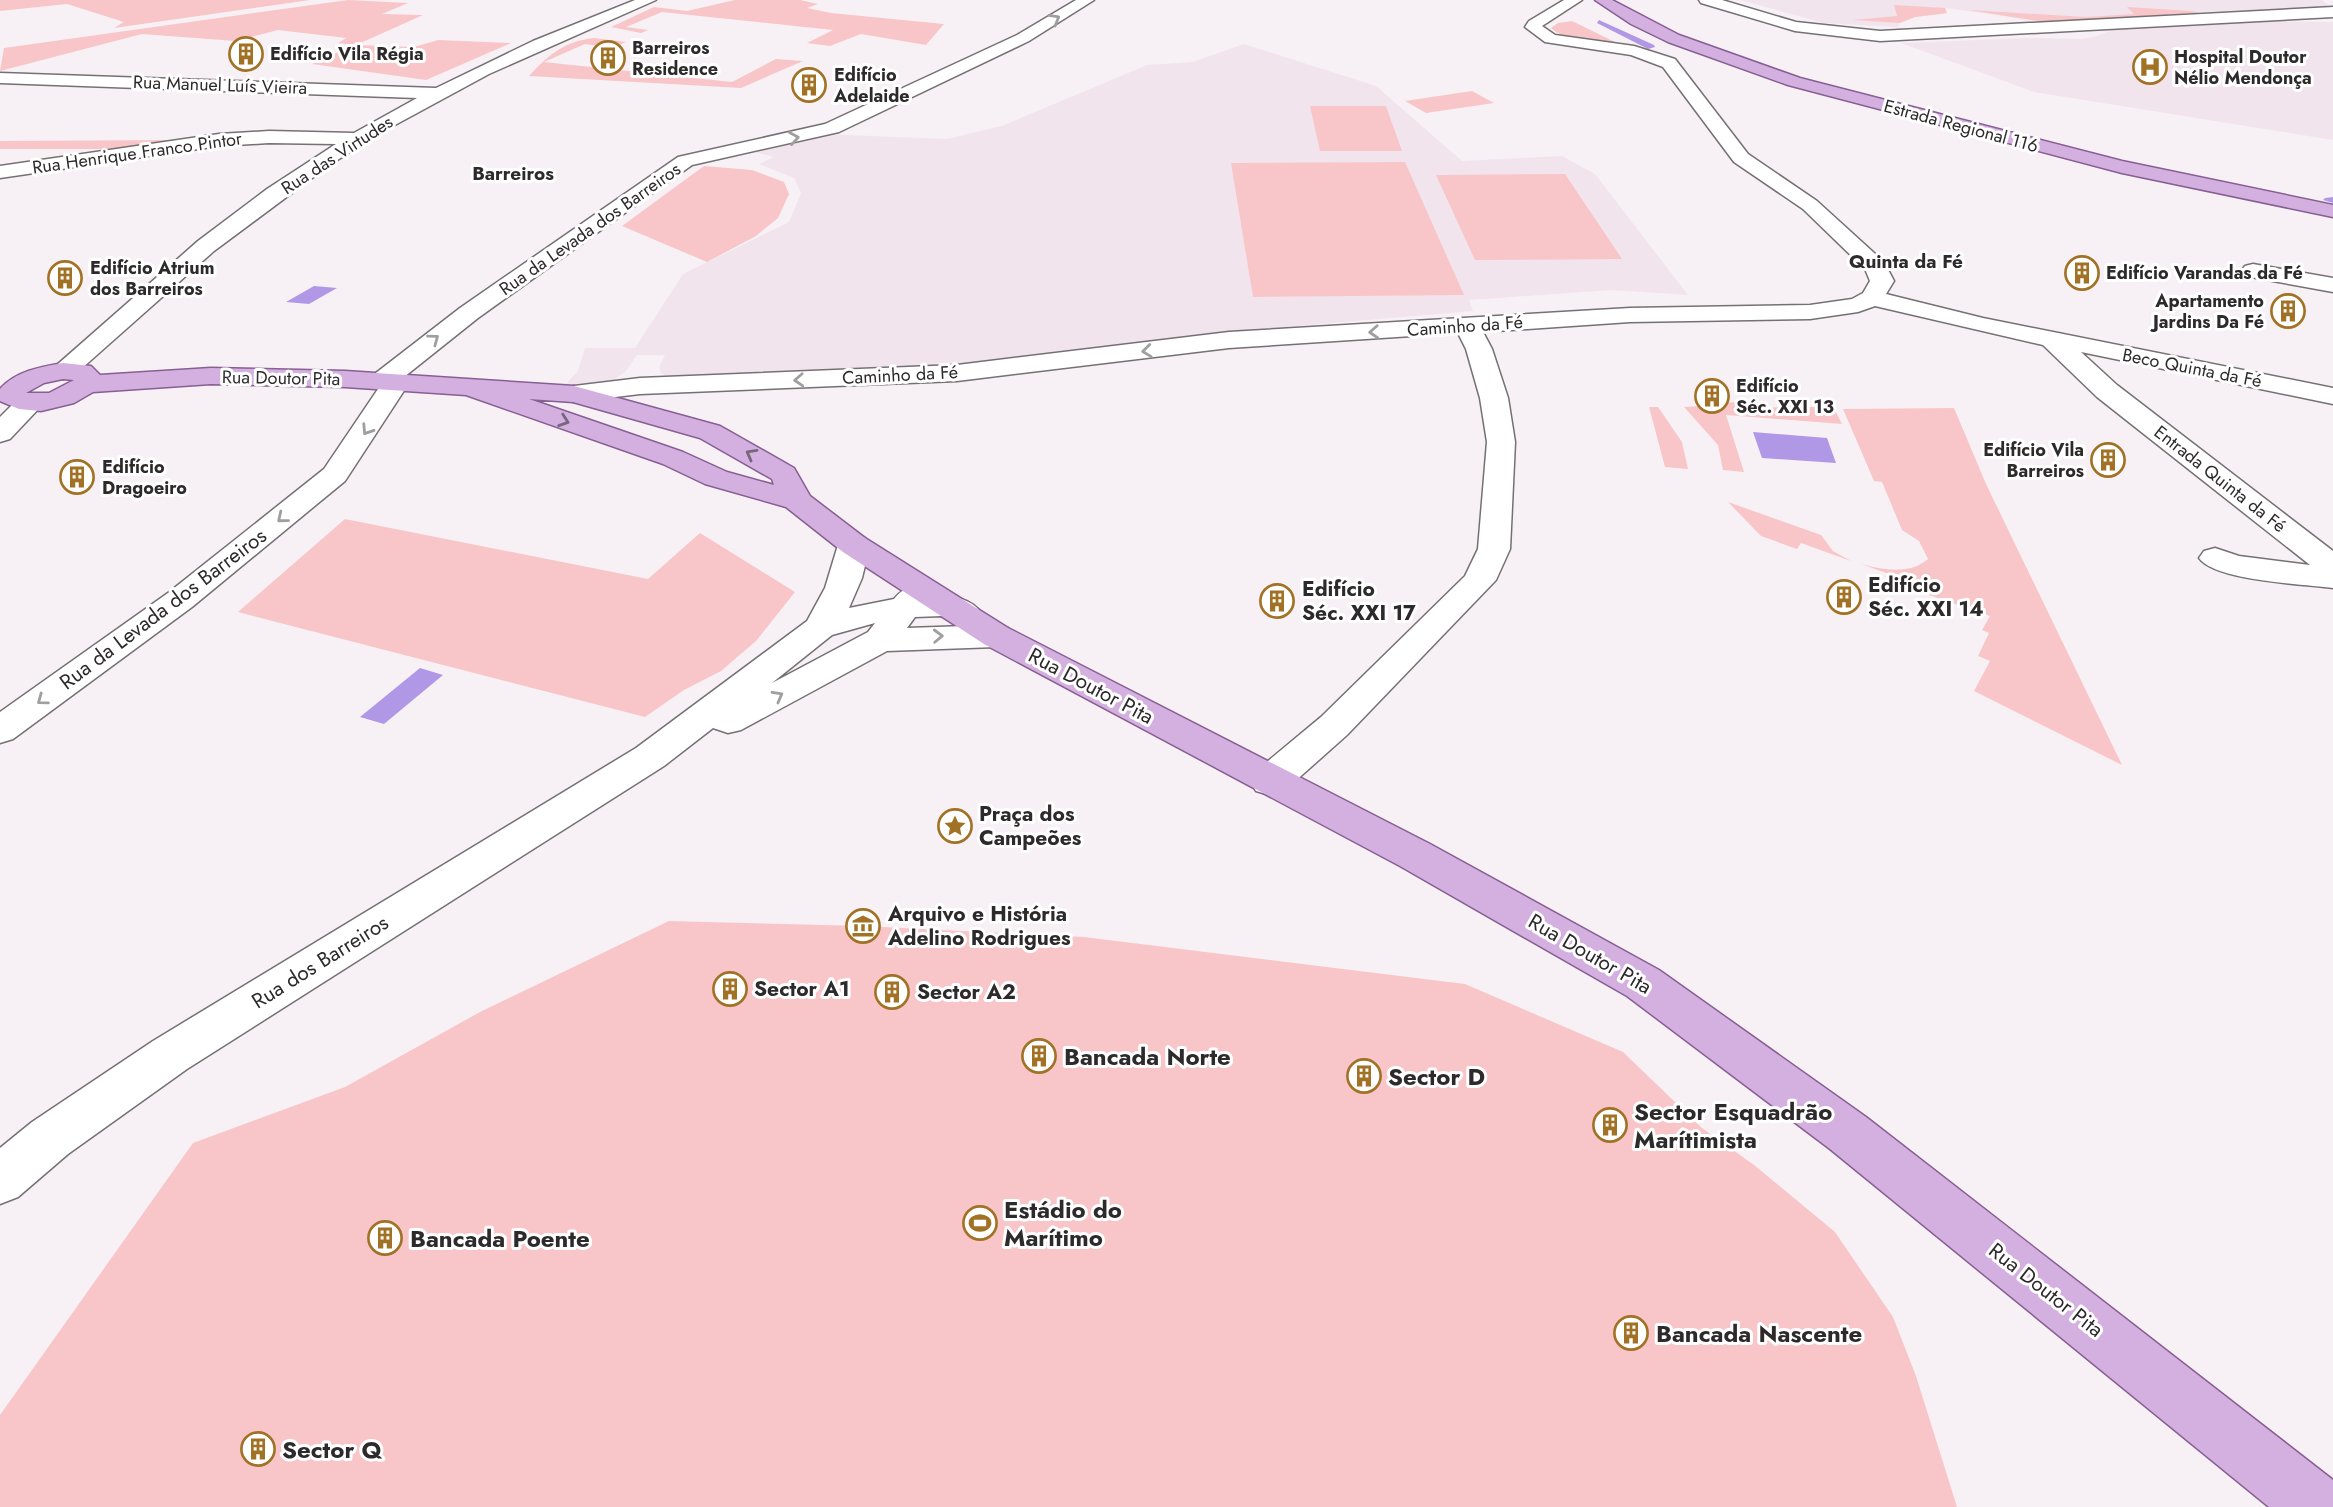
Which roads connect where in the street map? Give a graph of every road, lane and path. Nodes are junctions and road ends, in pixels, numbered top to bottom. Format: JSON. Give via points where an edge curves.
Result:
{"nodes":[{"id":1,"x":649,"y":0,"type":"edge"},
{"id":2,"x":1087,"y":0,"type":"edge"},
{"id":3,"x":1575,"y":0,"type":"edge"},
{"id":4,"x":1602,"y":0,"type":"edge"},
{"id":5,"x":1706,"y":0,"type":"edge"},
{"id":6,"x":2333,"y":12,"type":"edge"},
{"id":7,"x":2290,"y":16,"type":"junction"},
{"id":8,"x":1574,"y":18,"type":"dead end"},
{"id":9,"x":2333,"y":18,"type":"edge"},
{"id":10,"x":1542,"y":19,"type":"junction"},
{"id":11,"x":1599,"y":19,"type":"dead end"},
{"id":12,"x":1678,"y":41,"type":"junction"},
{"id":13,"x":0,"y":78,"type":"edge"},
{"id":14,"x":439,"y":93,"type":"junction"},
{"id":15,"x":359,"y":139,"type":"junction"},
{"id":16,"x":0,"y":172,"type":"edge"},
{"id":17,"x":2333,"y":211,"type":"edge"},
{"id":18,"x":2253,"y":271,"type":"dead end"},
{"id":19,"x":2333,"y":285,"type":"edge"},
{"id":20,"x":1872,"y":298,"type":"junction"},
{"id":21,"x":1467,"y":326,"type":"junction"},
{"id":22,"x":2051,"y":339,"type":"junction"},
{"id":23,"x":2146,"y":359,"type":"junction"},
{"id":24,"x":74,"y":378,"type":"junction"},
{"id":25,"x":389,"y":382,"type":"junction"},
{"id":26,"x":476,"y":390,"type":"junction"},
{"id":27,"x":2107,"y":391,"type":"junction"},
{"id":28,"x":15,"y":393,"type":"edge"},
{"id":29,"x":574,"y":394,"type":"junction"},
{"id":30,"x":2333,"y":396,"type":"edge"},
{"id":31,"x":0,"y":433,"type":"edge"},
{"id":32,"x":797,"y":501,"type":"junction"},
{"id":33,"x":854,"y":545,"type":"junction"},
{"id":34,"x":2215,"y":558,"type":"dead end"},
{"id":35,"x":2333,"y":567,"type":"edge"},
{"id":36,"x":2333,"y":579,"type":"edge"},
{"id":37,"x":912,"y":597,"type":"junction"},
{"id":38,"x":966,"y":615,"type":"joint"},
{"id":39,"x":820,"y":628,"type":"junction"},
{"id":40,"x":996,"y":636,"type":"junction"},
{"id":41,"x":880,"y":639,"type":"junction"},
{"id":42,"x":0,"y":730,"type":"edge"},
{"id":43,"x":650,"y":757,"type":"junction"},
{"id":44,"x":1270,"y":781,"type":"junction"},
{"id":45,"x":0,"y":1180,"type":"edge"},
{"id":46,"x":2318,"y":1507,"type":"edge"}],
"edges":[{"from":1,"to":14,"type":"street","name":"Rua das Virtudes","via":[[547,41]]},
{"from":25,"to":2,"type":"street","name":"Rua da Levada dos Barreiros","one_way":true,"via":[[469,313],[685,161],[832,128],[1023,38]]},
{"from":3,"to":10,"type":"street"},
{"from":4,"to":12,"type":"main road","name":"Estrada Regional 116"},
{"from":5,"to":7,"type":"street","via":[[1795,26],[1880,36]]},
{"from":6,"to":7,"type":"street"},
{"from":7,"to":9,"type":"street"},
{"from":8,"to":10,"type":"street"},
{"from":10,"to":20,"type":"street","via":[[1533,27],[1551,38],[1634,51],[1669,63],[1741,158],[1810,205],[1876,267],[1882,281]]},
{"from":11,"to":12,"type":"street"},
{"from":12,"to":17,"type":"main road","name":"Estrada Regional 116","via":[[1854,97],[2095,162],[2232,194]]},
{"from":13,"to":14,"type":"street","name":"Rua Manuel Luís Vieira"},
{"from":14,"to":15,"type":"street","name":"Rua das Virtudes"},
{"from":15,"to":16,"type":"street","name":"Rua Henrique Franco Pintor","via":[[219,140]]},
{"from":15,"to":24,"type":"street","name":"Rua das Virtudes","via":[[227,229]]},
{"from":18,"to":19,"type":"street"},
{"from":20,"to":21,"type":"street","name":"Caminho da Fé","via":[[1858,305],[1810,312],[1678,313]]},
{"from":20,"to":22,"type":"street","name":"Beco Quinta da Fé"},
{"from":21,"to":29,"type":"street","name":"Caminho da Fé","one_way":true,"via":[[1229,340],[957,373],[640,386]]},
{"from":21,"to":44,"type":"street","via":[[1494,398],[1501,442],[1494,549],[1479,579],[1334,726]]},
{"from":22,"to":23,"type":"street","name":"Beco Quinta da Fé"},
{"from":22,"to":27,"type":"street","name":"Entrada Quinta da Fé"},
{"from":23,"to":27,"type":"street"},
{"from":23,"to":30,"type":"street","name":"Beco Quinta da Fé"},
{"from":24,"to":25,"type":"main road","name":"Rua Doutor Pita","via":[[211,376]]},
{"from":24,"to":28,"type":"main road","via":[[56,399]]},
{"from":25,"to":26,"type":"main road","name":"Rua Doutor Pita"},
{"from":25,"to":42,"type":"street","name":"Rua da Levada dos Barreiros","one_way":true,"via":[[335,475],[180,600]]},
{"from":26,"to":29,"type":"main road","name":"Rua Doutor Pita"},
{"from":26,"to":32,"type":"main road","name":"Rua Doutor Pita","one_way":true,"via":[[673,458],[716,478]]},
{"from":27,"to":35,"type":"street","name":"Entrada Quinta da Fé"},
{"from":28,"to":31,"type":"street"},
{"from":32,"to":29,"type":"main road","name":"Rua Doutor Pita","one_way":true,"via":[[784,474],[710,432]]},
{"from":32,"to":33,"type":"main road","name":"Rua Doutor Pita"},
{"from":33,"to":37,"type":"main road","name":"Rua Doutor Pita"},
{"from":33,"to":39,"type":"street","name":"Rua dos Barreiros","via":[[839,598]]},
{"from":34,"to":36,"type":"street","via":[[2233,565]]},
{"from":37,"to":38,"type":"street","name":"Rua dos Barreiros","via":[[948,605]]},
{"from":37,"to":39,"type":"street","name":"Rua dos Barreiros"},
{"from":37,"to":41,"type":"street","name":"Rua dos Barreiros"},
{"from":38,"to":40,"type":"main road","name":"Rua Doutor Pita"},
{"from":39,"to":43,"type":"street","name":"Rua dos Barreiros"},
{"from":41,"to":40,"type":"street","name":"Rua dos Barreiros","one_way":true},
{"from":40,"to":44,"type":"main road","name":"Rua Doutor Pita"},
{"from":43,"to":41,"type":"street","name":"Rua dos Barreiros","one_way":true,"via":[[746,714]]},
{"from":43,"to":45,"type":"street","name":"Rua dos Barreiros","via":[[170,1055],[50,1138]]},
{"from":44,"to":46,"type":"main road","name":"Rua Doutor Pita","via":[[1415,855],[1643,983],[1848,1133]]}]}
